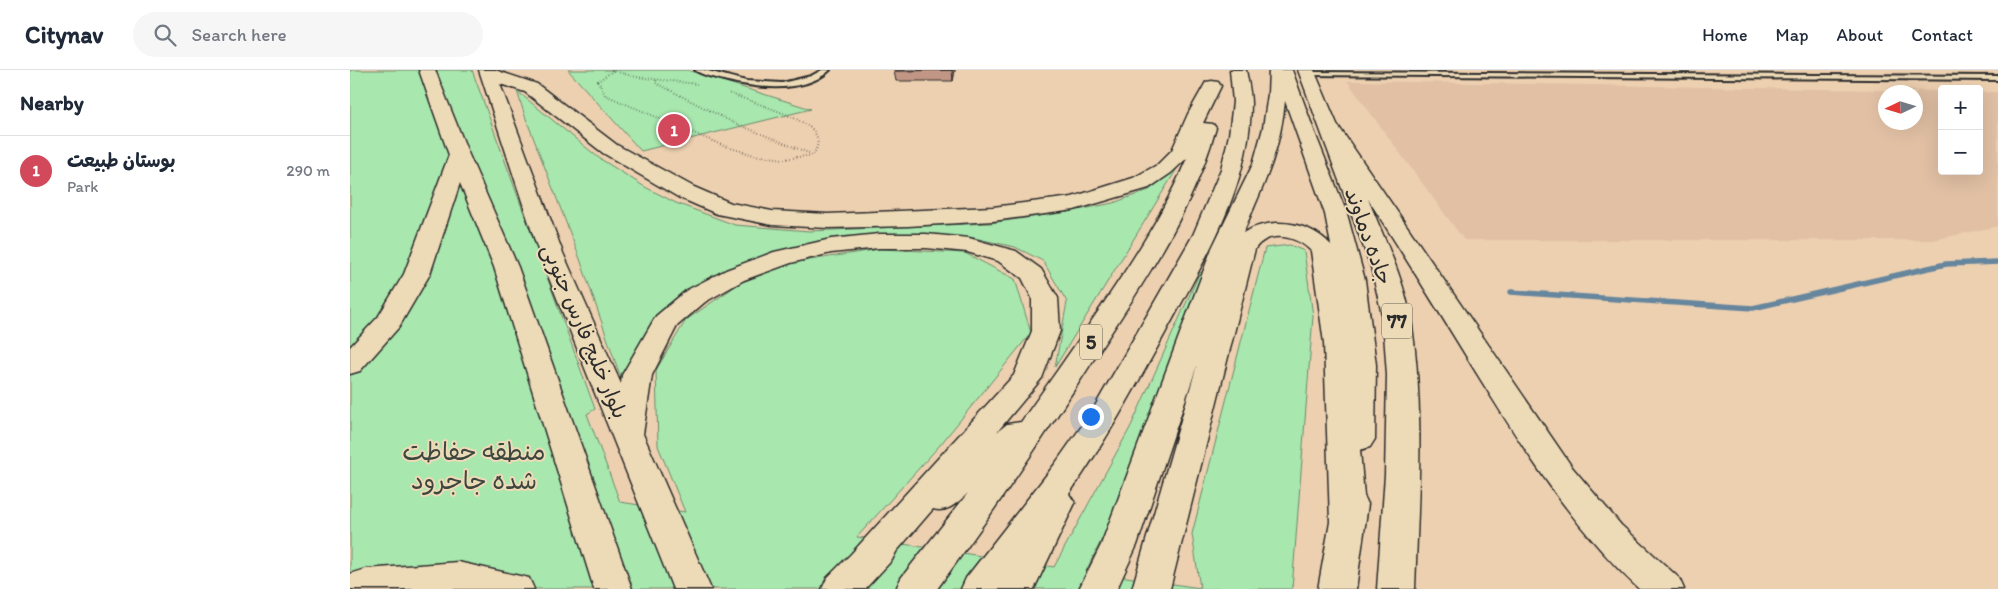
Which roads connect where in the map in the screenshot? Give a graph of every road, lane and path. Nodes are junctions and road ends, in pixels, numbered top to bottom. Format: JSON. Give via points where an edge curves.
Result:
{"nodes":[{"id":1,"x":427,"y":70,"type":"edge"},
{"id":2,"x":698,"y":70,"type":"edge"},
{"id":3,"x":827,"y":70,"type":"edge"},
{"id":4,"x":1238,"y":70,"type":"edge"},
{"id":5,"x":1277,"y":70,"type":"edge"},
{"id":6,"x":612,"y":71,"type":"edge"},
{"id":7,"x":1299,"y":71,"type":"edge"},
{"id":8,"x":488,"y":72,"type":"edge"},
{"id":9,"x":1211,"y":78,"type":"edge"},
{"id":10,"x":1998,"y":78,"type":"edge"},
{"id":11,"x":656,"y":80,"type":"junction"},
{"id":12,"x":697,"y":84,"type":"dead end"},
{"id":13,"x":726,"y":92,"type":"dead end"},
{"id":14,"x":1327,"y":124,"type":"junction"},
{"id":15,"x":813,"y":155,"type":"junction"},
{"id":16,"x":459,"y":156,"type":"junction"},
{"id":17,"x":350,"y":365,"type":"edge"},
{"id":18,"x":1048,"y":407,"type":"junction"},
{"id":19,"x":1094,"y":432,"type":"junction"},
{"id":20,"x":627,"y":434,"type":"junction"},
{"id":21,"x":1348,"y":523,"type":"junction"},
{"id":22,"x":866,"y":562,"type":"junction"},
{"id":23,"x":351,"y":589,"type":"edge"},
{"id":24,"x":514,"y":589,"type":"edge"},
{"id":25,"x":612,"y":589,"type":"edge"},
{"id":26,"x":692,"y":589,"type":"edge"},
{"id":27,"x":841,"y":589,"type":"edge"},
{"id":28,"x":915,"y":589,"type":"edge"},
{"id":29,"x":980,"y":589,"type":"edge"},
{"id":30,"x":1016,"y":589,"type":"edge"},
{"id":31,"x":1098,"y":589,"type":"edge"},
{"id":32,"x":1151,"y":589,"type":"edge"},
{"id":33,"x":1337,"y":589,"type":"edge"},
{"id":34,"x":1396,"y":589,"type":"edge"},
{"id":35,"x":1665,"y":589,"type":"edge"}],
"edges":[{"from":1,"to":16,"type":"highway"},
{"from":2,"to":3,"type":"lane","via":[[730,80],[774,84],[805,81]]},
{"from":4,"to":19,"type":"highway","number":"5","via":[[1242,117],[1223,193],[1184,276]]},
{"from":5,"to":31,"type":"highway","via":[[1273,128],[1263,164],[1224,248],[1119,545]]},
{"from":6,"to":11,"type":"path"},
{"from":6,"to":15,"type":"path","via":[[598,81],[605,95],[724,146],[784,159]]},
{"from":7,"to":10,"type":"lane"},
{"from":7,"to":14,"type":"highway","name":"جاده دماوند","number":"77"},
{"from":7,"to":21,"type":"highway","name":"جاده دماوند","number":"77","via":[[1303,128],[1336,214],[1352,280],[1362,365],[1359,440]]},
{"from":8,"to":9,"type":"highway","via":[[531,88],[610,149],[686,192],[725,208],[772,218],[828,221],[993,214],[1074,203],[1142,183],[1164,169],[1181,152]]},
{"from":8,"to":20,"type":"highway","name":"بلوار خلیج فارس جنوبی","via":[[551,253]]},
{"from":9,"to":18,"type":"highway","number":"5","via":[[1209,118],[1200,154],[1184,191],[1139,269]]},
{"from":11,"to":12,"type":"path"},
{"from":11,"to":15,"type":"path","via":[[656,83],[698,105],[780,144]]},
{"from":13,"to":15,"type":"path","via":[[810,127],[816,133],[818,146]]},
{"from":14,"to":34,"type":"highway","name":"جاده دماوند","number":"77","via":[[1383,267],[1397,319],[1402,375],[1402,475]]},
{"from":14,"to":35,"type":"highway","via":[[1387,209],[1549,463],[1588,514]]},
{"from":16,"to":17,"type":"highway","via":[[418,274],[389,321]]},
{"from":16,"to":25,"type":"highway","via":[[506,267]]},
{"from":18,"to":22,"type":"highway"},
{"from":18,"to":28,"type":"highway","number":"5"},
{"from":19,"to":29,"type":"highway","number":"5"},
{"from":19,"to":30,"type":"highway"},
{"from":20,"to":22,"type":"highway","via":[[638,375],[666,322],[696,296],[735,275],[782,257],[832,246],[880,241],[926,240],[969,245],[1006,256],[1032,274],[1045,298],[1046,331],[1027,378]]},
{"from":20,"to":26,"type":"highway","name":"بلوار خلیج فارس جنوبی"},
{"from":21,"to":32,"type":"highway","via":[[1338,343],[1323,250],[1308,236],[1281,230],[1254,235],[1246,241],[1243,249]]},
{"from":21,"to":33,"type":"highway","name":"جاده دماوند","number":"77"},
{"from":22,"to":27,"type":"highway"},
{"from":23,"to":24,"type":"highway","via":[[458,577]]}]}
